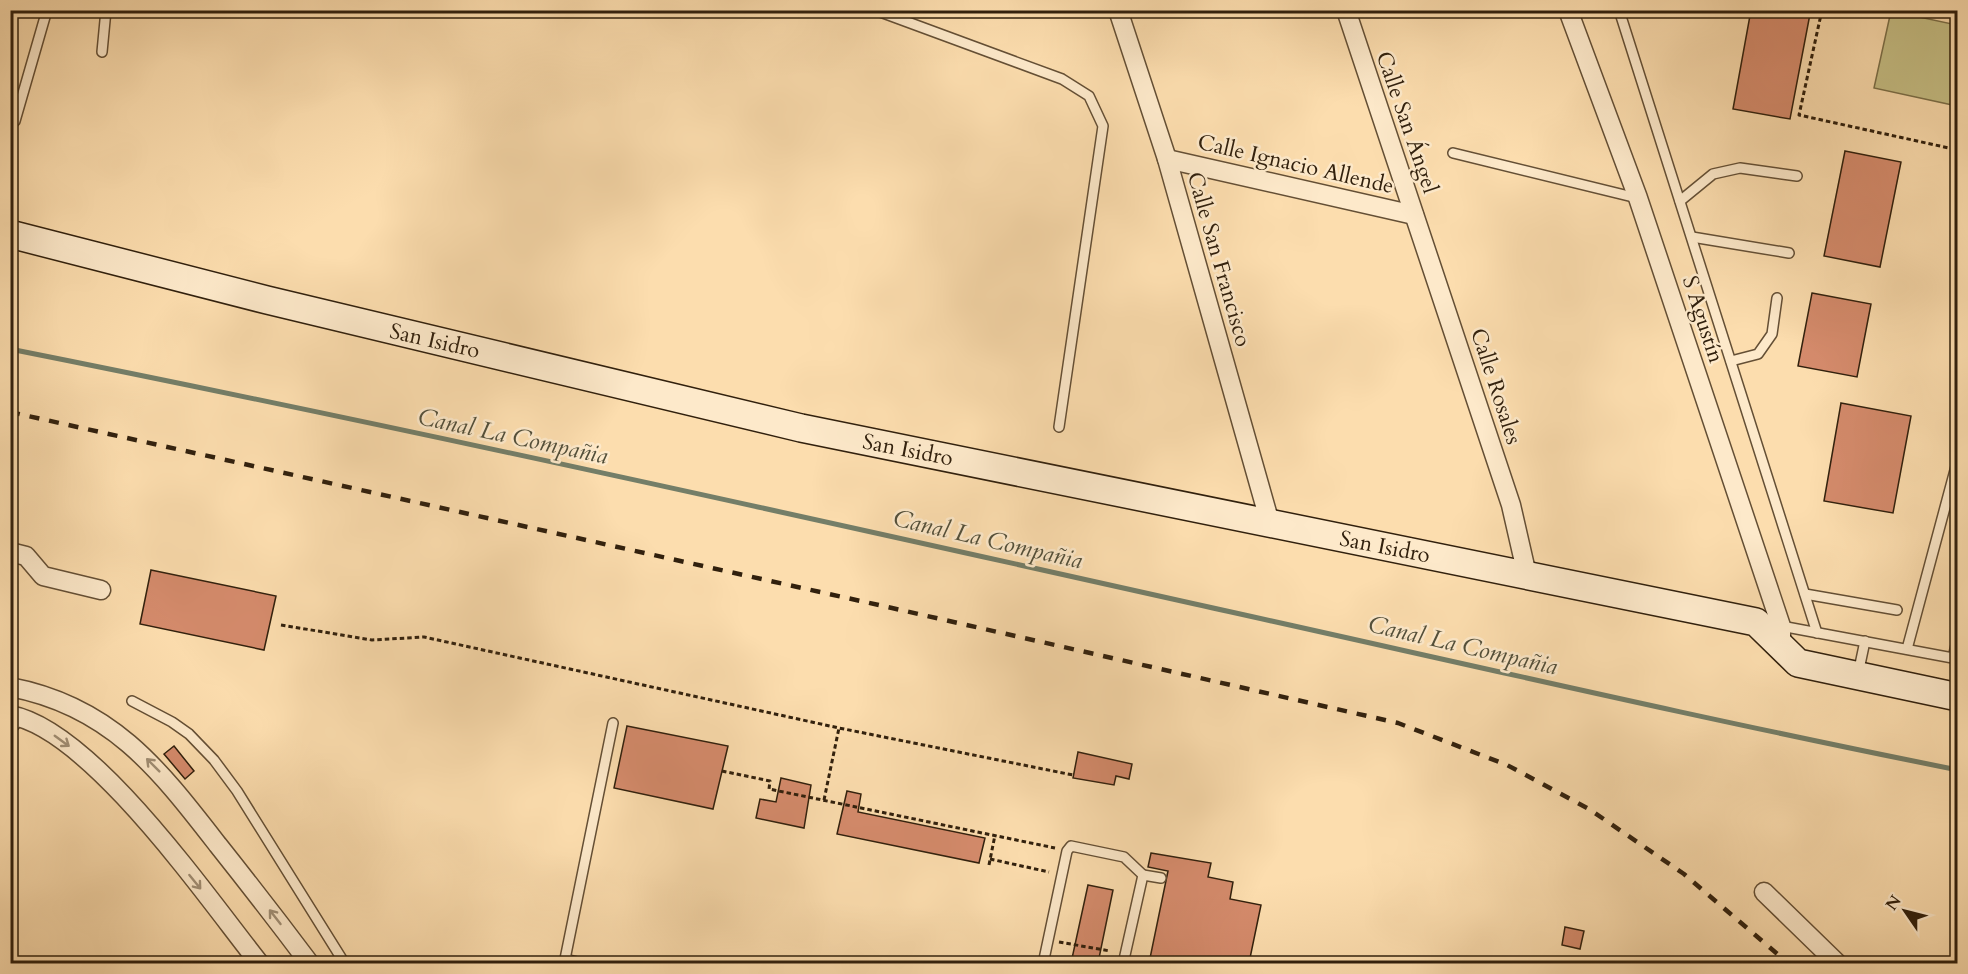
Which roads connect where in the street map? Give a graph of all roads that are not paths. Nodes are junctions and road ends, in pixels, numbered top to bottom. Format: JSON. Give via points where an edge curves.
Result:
{"nodes":[{"id":1,"x":47,"y":10,"type":"edge"},
{"id":2,"x":106,"y":10,"type":"edge"},
{"id":3,"x":875,"y":10,"type":"edge"},
{"id":4,"x":1118,"y":10,"type":"edge"},
{"id":5,"x":1346,"y":10,"type":"edge"},
{"id":6,"x":1568,"y":10,"type":"edge"},
{"id":7,"x":1619,"y":10,"type":"edge"},
{"id":8,"x":102,"y":52,"type":"dead end"},
{"id":9,"x":10,"y":126,"type":"edge"},
{"id":10,"x":1453,"y":153,"type":"dead end"},
{"id":11,"x":1167,"y":159,"type":"junction"},
{"id":12,"x":1797,"y":176,"type":"dead end"},
{"id":13,"x":1638,"y":198,"type":"junction"},
{"id":14,"x":1680,"y":201,"type":"junction"},
{"id":15,"x":1414,"y":215,"type":"junction"},
{"id":16,"x":10,"y":234,"type":"edge"},
{"id":17,"x":1692,"y":237,"type":"junction"},
{"id":18,"x":1789,"y":253,"type":"dead end"},
{"id":19,"x":1777,"y":298,"type":"dead end"},
{"id":20,"x":1731,"y":362,"type":"junction"},
{"id":21,"x":1059,"y":427,"type":"dead end"},
{"id":22,"x":1958,"y":459,"type":"edge"},
{"id":23,"x":1270,"y":523,"type":"junction"},
{"id":24,"x":10,"y":552,"type":"edge"},
{"id":25,"x":1527,"y":575,"type":"junction"},
{"id":26,"x":101,"y":590,"type":"dead end"},
{"id":27,"x":1805,"y":594,"type":"junction"},
{"id":28,"x":1897,"y":610,"type":"dead end"},
{"id":29,"x":1817,"y":633,"type":"junction"},
{"id":30,"x":1958,"y":637,"type":"edge"},
{"id":31,"x":1865,"y":641,"type":"junction"},
{"id":32,"x":1786,"y":645,"type":"junction"},
{"id":33,"x":1907,"y":649,"type":"junction"},
{"id":34,"x":1955,"y":658,"type":"edge"},
{"id":35,"x":1857,"y":676,"type":"junction"},
{"id":36,"x":10,"y":687,"type":"edge"},
{"id":37,"x":1958,"y":697,"type":"edge"},
{"id":38,"x":132,"y":701,"type":"dead end"},
{"id":39,"x":14,"y":721,"type":"edge"},
{"id":40,"x":613,"y":723,"type":"dead end"},
{"id":41,"x":1143,"y":875,"type":"junction"},
{"id":42,"x":1161,"y":878,"type":"dead end"},
{"id":43,"x":1764,"y":892,"type":"dead end"},
{"id":44,"x":564,"y":961,"type":"edge"},
{"id":45,"x":260,"y":963,"type":"edge"},
{"id":46,"x":310,"y":963,"type":"edge"},
{"id":47,"x":345,"y":963,"type":"edge"},
{"id":48,"x":586,"y":963,"type":"edge"},
{"id":49,"x":1043,"y":963,"type":"edge"},
{"id":50,"x":1123,"y":963,"type":"edge"},
{"id":51,"x":1838,"y":963,"type":"edge"}],
"edges":[{"from":1,"to":9,"type":"lane","via":[[15,121]]},
{"from":2,"to":8,"type":"lane"},
{"from":3,"to":21,"type":"lane","via":[[1062,79],[1089,96],[1103,126]]},
{"from":4,"to":11,"type":"street","name":"Calle San Francisco"},
{"from":5,"to":15,"type":"street","name":"Calle San Ángel"},
{"from":6,"to":13,"type":"street","name":"S Agustín"},
{"from":7,"to":14,"type":"lane"},
{"from":10,"to":13,"type":"lane"},
{"from":11,"to":15,"type":"street","name":"Calle Ignacio Allende"},
{"from":11,"to":23,"type":"street","name":"Calle San Francisco"},
{"from":12,"to":14,"type":"lane","via":[[1740,168],[1713,174]]},
{"from":13,"to":32,"type":"street","name":"S Agustín"},
{"from":14,"to":17,"type":"lane"},
{"from":15,"to":25,"type":"street","name":"Calle Rosales","via":[[1511,505]]},
{"from":16,"to":23,"type":"main road","name":"San Isidro","via":[[801,428]]},
{"from":17,"to":18,"type":"lane"},
{"from":17,"to":20,"type":"lane"},
{"from":19,"to":20,"type":"lane","via":[[1772,334],[1758,354]]},
{"from":20,"to":27,"type":"lane"},
{"from":22,"to":33,"type":"lane"},
{"from":23,"to":25,"type":"main road","name":"San Isidro"},
{"from":24,"to":26,"type":"street","via":[[26,556],[43,576]]},
{"from":25,"to":32,"type":"main road","name":"San Isidro","via":[[1756,622]]},
{"from":27,"to":28,"type":"lane"},
{"from":27,"to":29,"type":"lane"},
{"from":29,"to":31,"type":"lane"},
{"from":29,"to":32,"type":"lane"},
{"from":30,"to":34,"type":"lane"},
{"from":31,"to":33,"type":"lane"},
{"from":31,"to":35,"type":"lane"},
{"from":32,"to":35,"type":"main road"},
{"from":33,"to":34,"type":"lane"},
{"from":35,"to":37,"type":"main road"},
{"from":46,"to":36,"type":"street","one_way":true,"via":[[166,778],[133,745],[93,716],[63,701]]},
{"from":38,"to":47,"type":"lane","via":[[189,734],[214,759]]},
{"from":39,"to":45,"type":"street","one_way":true,"via":[[47,730],[106,776]]},
{"from":40,"to":44,"type":"lane"},
{"from":41,"to":42,"type":"lane"},
{"from":41,"to":49,"type":"lane","via":[[1124,857],[1071,846]]},
{"from":41,"to":50,"type":"lane"},
{"from":43,"to":51,"type":"street"},
{"from":44,"to":48,"type":"lane"}]}
